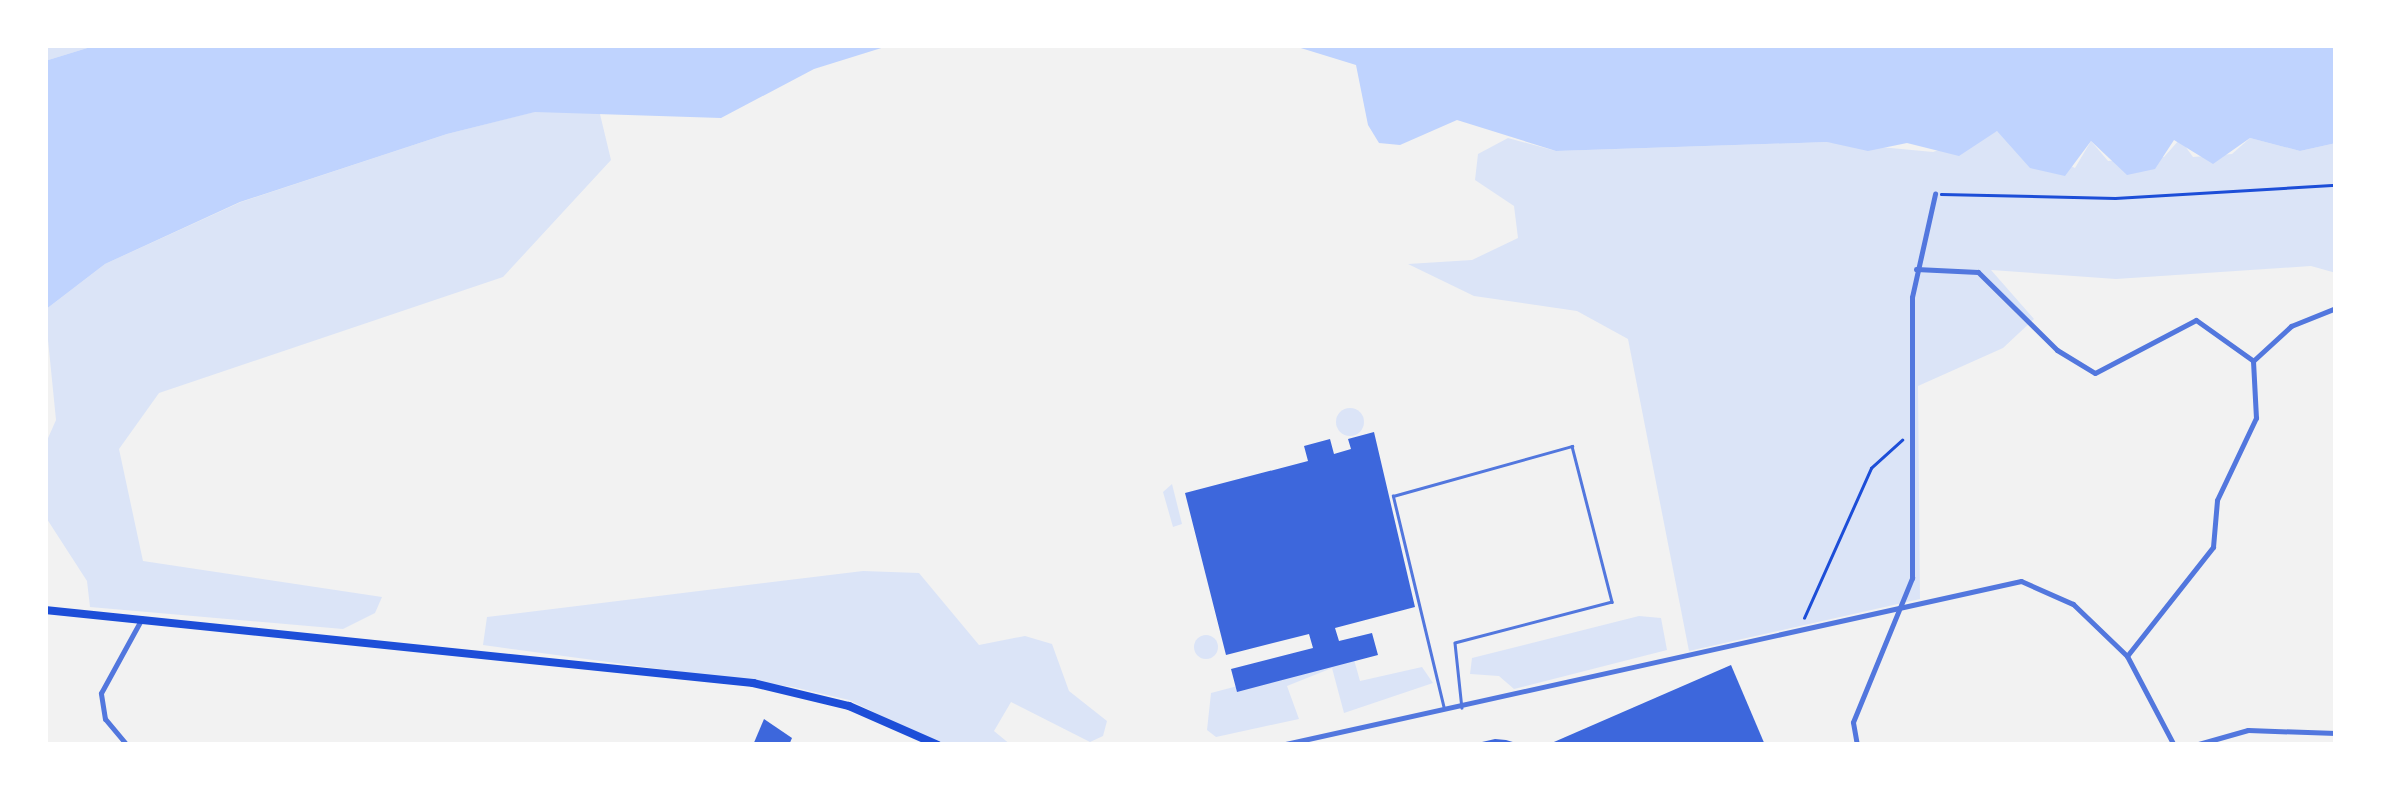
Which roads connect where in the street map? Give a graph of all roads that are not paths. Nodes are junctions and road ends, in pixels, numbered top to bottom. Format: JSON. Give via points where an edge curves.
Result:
{"nodes":[{"id":1,"x":1935,"y":194,"type":"road end"},
{"id":2,"x":1916,"y":269,"type":"junction"},
{"id":3,"x":2336,"y":308,"type":"edge"},
{"id":4,"x":2253,"y":361,"type":"junction"},
{"id":5,"x":1904,"y":609,"type":"junction"},
{"id":6,"x":45,"y":610,"type":"edge"},
{"id":7,"x":143,"y":616,"type":"junction"},
{"id":8,"x":2127,"y":656,"type":"junction"},
{"id":9,"x":1462,"y":708,"type":"junction"},
{"id":10,"x":1445,"y":711,"type":"junction"},
{"id":11,"x":2336,"y":733,"type":"edge"},
{"id":12,"x":127,"y":745,"type":"edge"},
{"id":13,"x":938,"y":745,"type":"edge"},
{"id":14,"x":1281,"y":745,"type":"edge"},
{"id":15,"x":1857,"y":745,"type":"edge"},
{"id":16,"x":2174,"y":745,"type":"edge"},
{"id":17,"x":2196,"y":745,"type":"edge"}],
"edges":[{"from":1,"to":2,"type":"street"},
{"from":2,"to":4,"type":"street","via":[[1978,272],[2057,350],[2095,373],[2196,320]]},
{"from":2,"to":5,"type":"street"},
{"from":3,"to":4,"type":"street","via":[[2292,326]]},
{"from":4,"to":8,"type":"street","via":[[2256,418],[2218,500],[2213,547]]},
{"from":5,"to":8,"type":"street","via":[[2021,582],[2073,604]]},
{"from":5,"to":9,"type":"street"},
{"from":5,"to":15,"type":"street","via":[[1853,722]]},
{"from":6,"to":7,"type":"highway"},
{"from":7,"to":12,"type":"street","via":[[101,694],[105,719]]},
{"from":7,"to":13,"type":"highway","via":[[754,684],[849,706]]},
{"from":8,"to":16,"type":"street"},
{"from":9,"to":10,"type":"street"},
{"from":9,"to":10,"type":"lane","via":[[1456,643],[1612,602],[1572,446],[1393,496]]},
{"from":10,"to":14,"type":"street"},
{"from":11,"to":17,"type":"street","via":[[2248,730]]}]}
